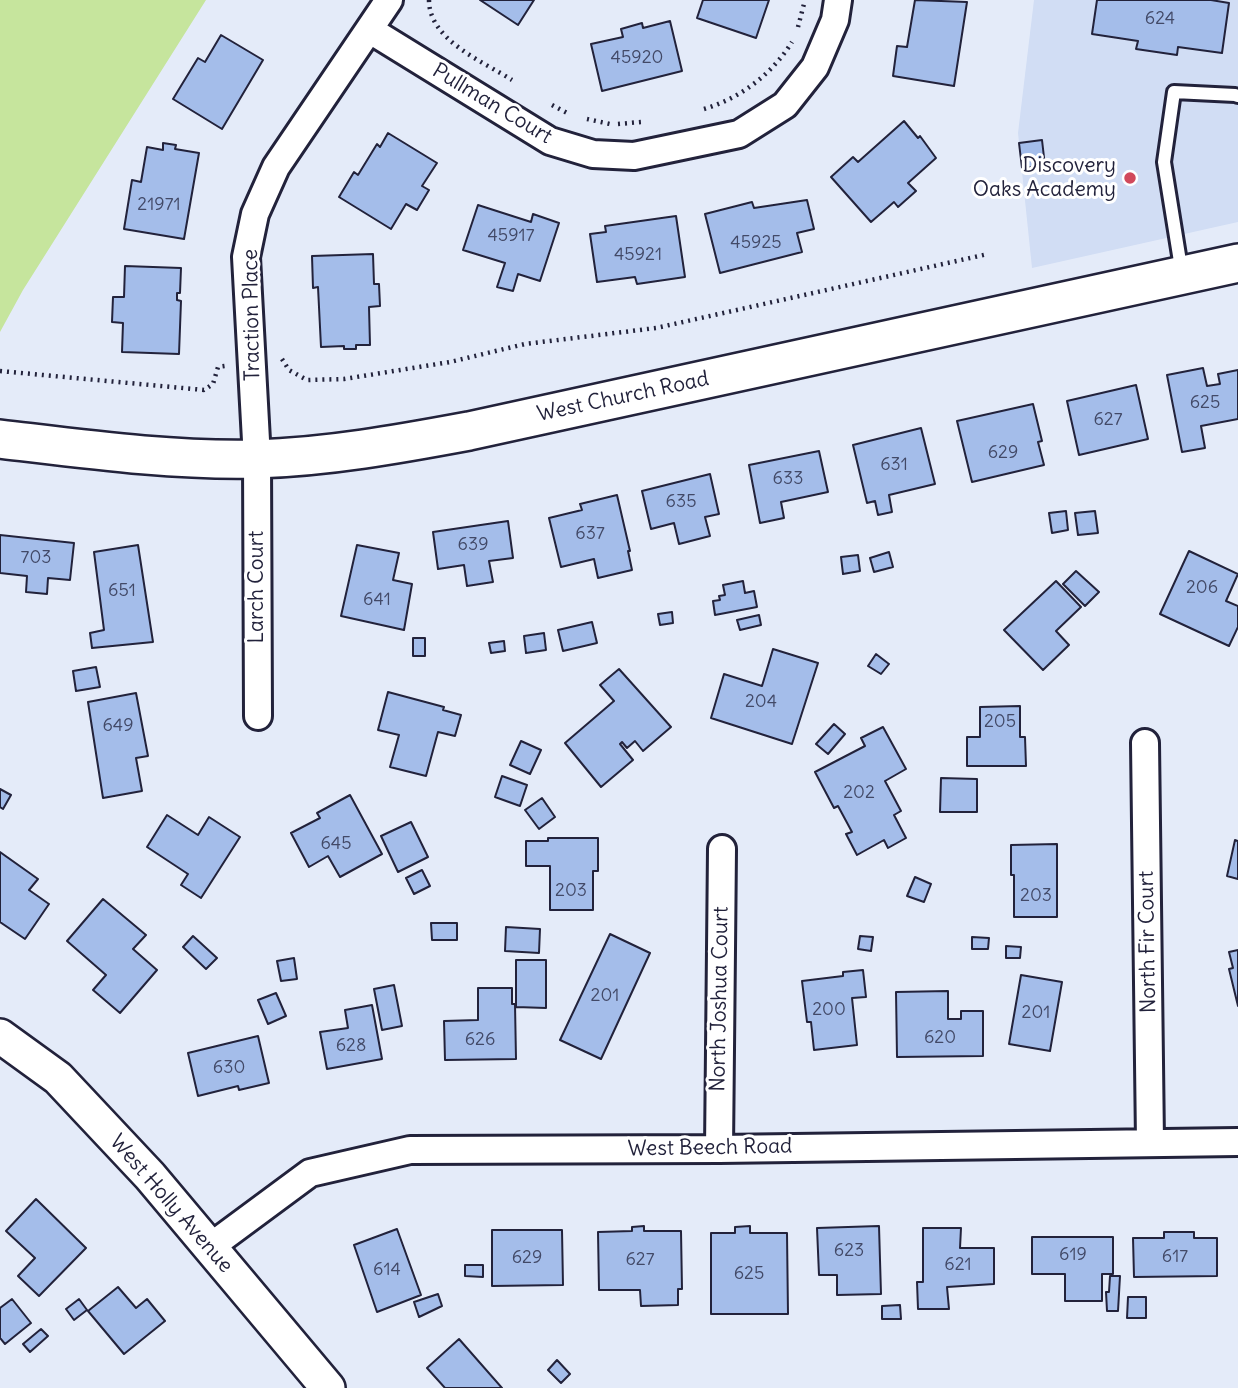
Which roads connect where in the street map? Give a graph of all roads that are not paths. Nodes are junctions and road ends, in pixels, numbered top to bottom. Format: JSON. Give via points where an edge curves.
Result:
{"nodes":[{"id":1,"x":389,"y":0,"type":"edge"},
{"id":2,"x":838,"y":0,"type":"edge"},
{"id":3,"x":370,"y":30,"type":"junction"},
{"id":4,"x":1238,"y":96,"type":"edge"},
{"id":5,"x":1238,"y":263,"type":"edge"},
{"id":6,"x":1182,"y":275,"type":"junction"},
{"id":7,"x":0,"y":439,"type":"edge"},
{"id":8,"x":257,"y":458,"type":"junction"},
{"id":9,"x":258,"y":716,"type":"dead end"},
{"id":10,"x":1145,"y":743,"type":"dead end"},
{"id":11,"x":722,"y":849,"type":"dead end"},
{"id":12,"x":0,"y":1036,"type":"edge"},
{"id":13,"x":1150,"y":1142,"type":"junction"},
{"id":14,"x":1238,"y":1142,"type":"edge"},
{"id":15,"x":719,"y":1149,"type":"junction"},
{"id":16,"x":210,"y":1247,"type":"junction"},
{"id":17,"x":328,"y":1388,"type":"edge"}],
"edges":[{"from":1,"to":3,"type":"street","name":"Traction Place"},
{"from":2,"to":3,"type":"street","name":"Pullman Court","via":[[835,20],[815,67],[785,105],[739,134],[634,156],[593,154],[550,141]]},
{"from":3,"to":8,"type":"street","name":"Traction Place","via":[[276,167],[255,214],[246,257]]},
{"from":4,"to":6,"type":"lane","via":[[1174,92],[1164,162]]},
{"from":5,"to":6,"type":"main road","name":"West Church Road"},
{"from":6,"to":8,"type":"main road","name":"West Church Road","via":[[469,431],[383,446]]},
{"from":7,"to":8,"type":"main road","name":"West Church Road","via":[[155,456]]},
{"from":8,"to":9,"type":"street","name":"Larch Court"},
{"from":10,"to":13,"type":"street","name":"North Fir Court"},
{"from":11,"to":15,"type":"street","name":"North Joshua Court"},
{"from":12,"to":16,"type":"street","name":"West Holly Avenue","via":[[58,1078]]},
{"from":13,"to":14,"type":"street","name":"West Beech Road"},
{"from":13,"to":15,"type":"street","name":"West Beech Road"},
{"from":15,"to":16,"type":"street","name":"West Beech Road","via":[[410,1150],[310,1173]]},
{"from":16,"to":17,"type":"street","name":"West Holly Avenue"}]}
